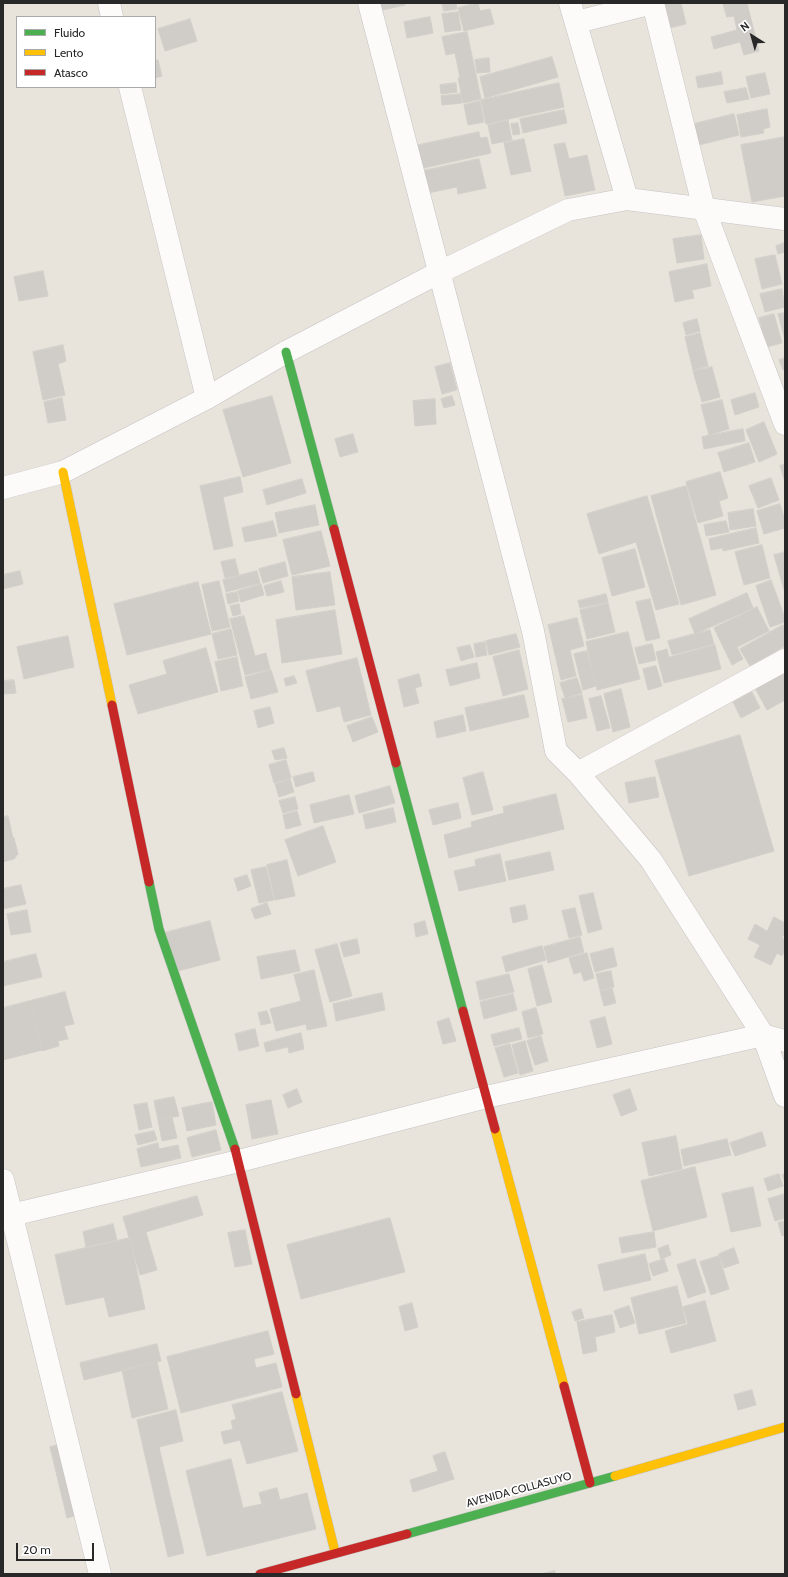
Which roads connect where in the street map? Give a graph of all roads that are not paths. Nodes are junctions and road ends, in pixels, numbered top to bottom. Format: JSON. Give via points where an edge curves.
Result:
{"nodes":[{"id":1,"x":109,"y":3,"type":"edge"},
{"id":2,"x":369,"y":3,"type":"edge"},
{"id":3,"x":653,"y":3,"type":"edge"},
{"id":4,"x":573,"y":13,"type":"edge"},
{"id":5,"x":112,"y":16,"type":"edge"},
{"id":6,"x":130,"y":88,"type":"edge"},
{"id":7,"x":627,"y":199,"type":"junction"},
{"id":8,"x":704,"y":209,"type":"junction"},
{"id":9,"x":785,"y":219,"type":"edge"},
{"id":10,"x":440,"y":272,"type":"junction"},
{"id":11,"x":286,"y":352,"type":"junction"},
{"id":12,"x":207,"y":398,"type":"junction"},
{"id":13,"x":785,"y":424,"type":"edge"},
{"id":14,"x":63,"y":472,"type":"junction"},
{"id":15,"x":3,"y":488,"type":"edge"},
{"id":16,"x":785,"y":660,"type":"edge"},
{"id":17,"x":578,"y":773,"type":"junction"},
{"id":18,"x":763,"y":1035,"type":"junction"},
{"id":19,"x":785,"y":1040,"type":"edge"},
{"id":20,"x":785,"y":1096,"type":"edge"},
{"id":21,"x":486,"y":1097,"type":"junction"},
{"id":22,"x":239,"y":1160,"type":"junction"},
{"id":23,"x":3,"y":1180,"type":"edge"},
{"id":24,"x":7,"y":1216,"type":"edge"},
{"id":25,"x":785,"y":1427,"type":"edge"},
{"id":26,"x":590,"y":1483,"type":"junction"},
{"id":27,"x":335,"y":1552,"type":"junction"},
{"id":28,"x":100,"y":1574,"type":"edge"},
{"id":29,"x":260,"y":1574,"type":"edge"}],
"edges":[{"from":1,"to":5,"type":"street"},
{"from":2,"to":10,"type":"street"},
{"from":3,"to":4,"type":"street"},
{"from":3,"to":8,"type":"street"},
{"from":4,"to":7,"type":"street"},
{"from":6,"to":12,"type":"street"},
{"from":7,"to":8,"type":"street"},
{"from":7,"to":10,"type":"street","via":[[568,210]]},
{"from":8,"to":9,"type":"street"},
{"from":8,"to":13,"type":"street"},
{"from":10,"to":11,"type":"street"},
{"from":10,"to":17,"type":"street","via":[[533,632],[556,751]]},
{"from":11,"to":12,"type":"street"},
{"from":11,"to":21,"type":"street"},
{"from":12,"to":14,"type":"street"},
{"from":14,"to":15,"type":"street"},
{"from":14,"to":22,"type":"street","via":[[159,929]]},
{"from":16,"to":17,"type":"street"},
{"from":17,"to":18,"type":"street","via":[[651,860]]},
{"from":18,"to":19,"type":"street"},
{"from":18,"to":20,"type":"street"},
{"from":18,"to":21,"type":"street"},
{"from":21,"to":22,"type":"street"},
{"from":21,"to":26,"type":"street"},
{"from":22,"to":24,"type":"street"},
{"from":22,"to":27,"type":"street"},
{"from":23,"to":24,"type":"street"},
{"from":24,"to":28,"type":"street"},
{"from":25,"to":26,"type":"street","name":"AVENIDA COLLASUYO"},
{"from":26,"to":27,"type":"street","name":"AVENIDA COLLASUYO"},
{"from":27,"to":29,"type":"street","name":"AVENIDA COLLASUYO"}]}
